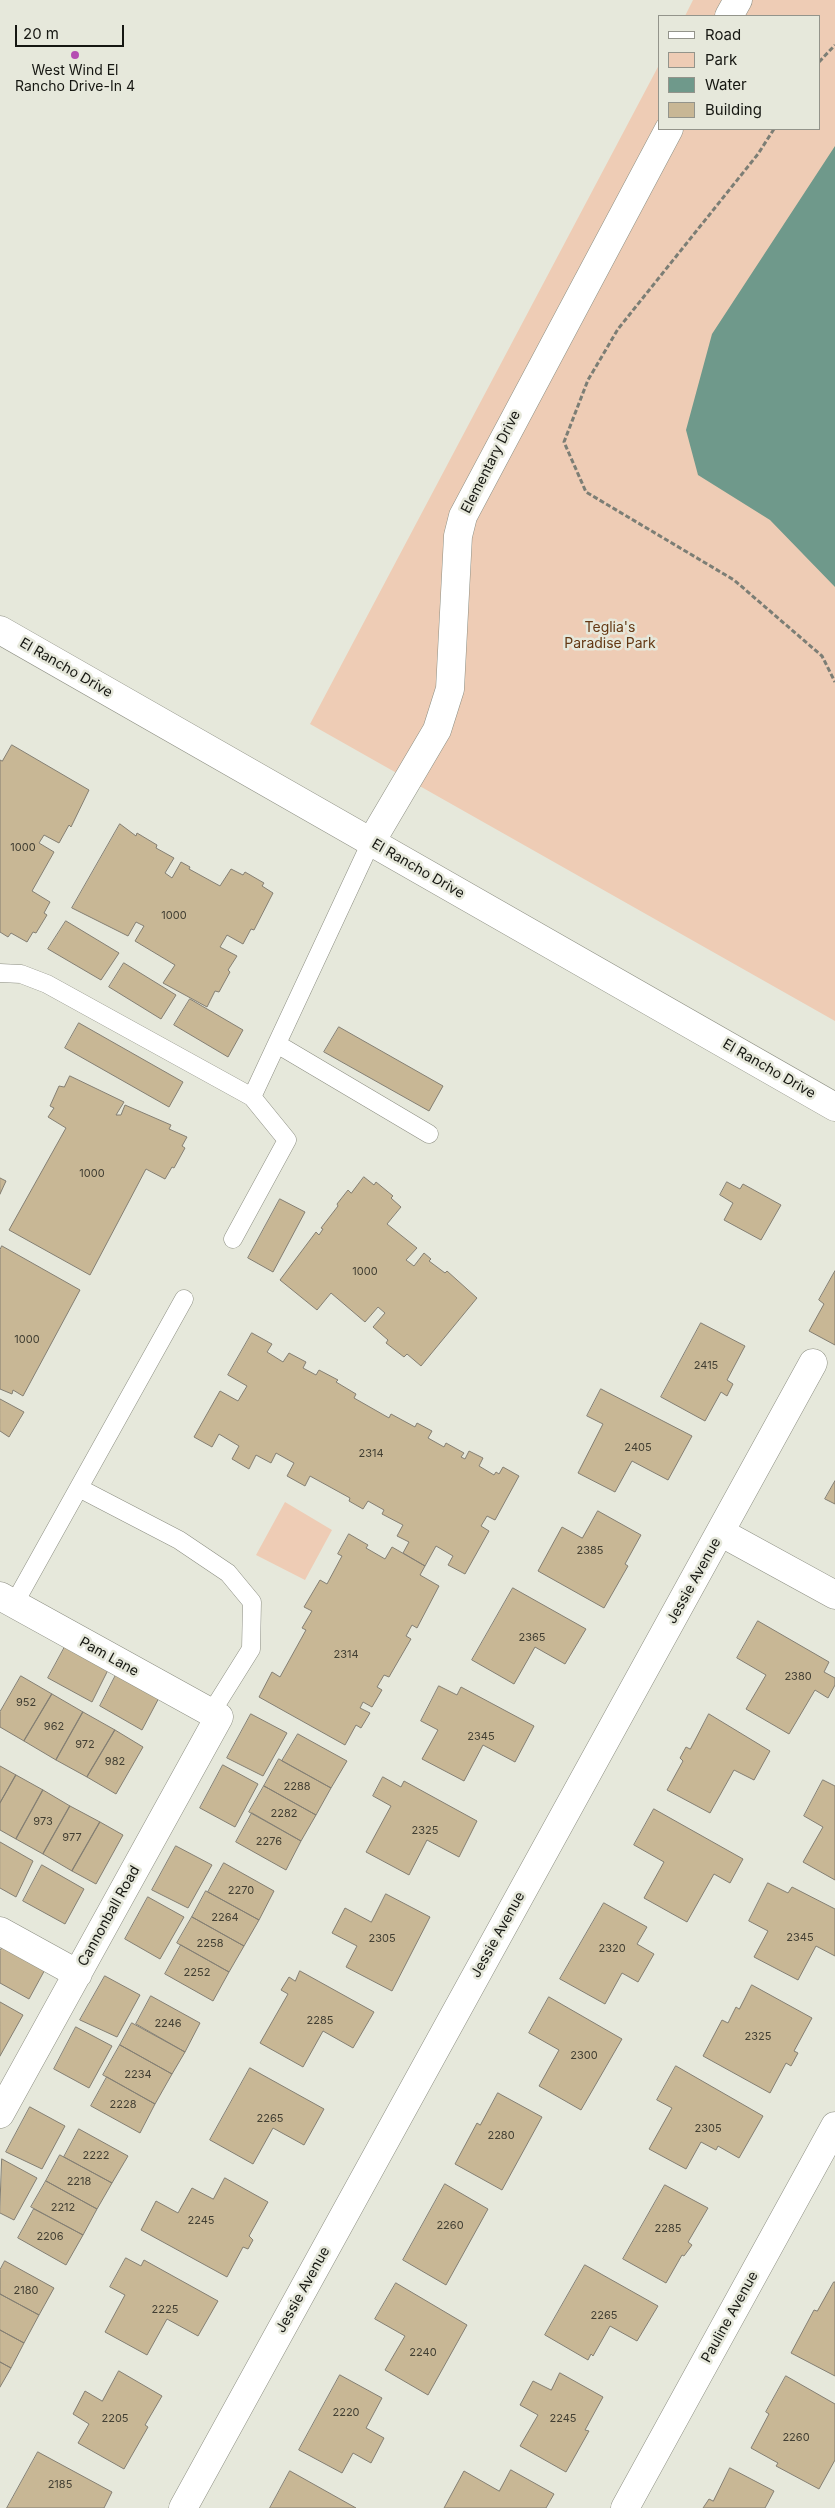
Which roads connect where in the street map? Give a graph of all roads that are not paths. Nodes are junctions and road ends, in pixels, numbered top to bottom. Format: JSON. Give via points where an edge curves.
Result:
{"nodes":[{"id":1,"x":738,"y":0,"type":"edge"},
{"id":2,"x":730,"y":15,"type":"edge"},
{"id":3,"x":668,"y":130,"type":"edge"},
{"id":4,"x":0,"y":630,"type":"edge"},
{"id":5,"x":370,"y":842,"type":"junction"},
{"id":6,"x":0,"y":973,"type":"edge"},
{"id":7,"x":276,"y":1044,"type":"junction"},
{"id":8,"x":252,"y":1097,"type":"junction"},
{"id":9,"x":835,"y":1107,"type":"edge"},
{"id":10,"x":429,"y":1134,"type":"dead end"},
{"id":11,"x":233,"y":1238,"type":"dead end"},
{"id":12,"x":184,"y":1299,"type":"dead end"},
{"id":13,"x":813,"y":1363,"type":"dead end"},
{"id":14,"x":79,"y":1488,"type":"junction"},
{"id":15,"x":720,"y":1532,"type":"junction"},
{"id":16,"x":835,"y":1595,"type":"edge"},
{"id":17,"x":7,"y":1600,"type":"edge"},
{"id":18,"x":215,"y":1715,"type":"junction"},
{"id":19,"x":0,"y":1931,"type":"edge"},
{"id":20,"x":78,"y":1974,"type":"junction"},
{"id":21,"x":0,"y":2114,"type":"edge"},
{"id":22,"x":835,"y":2126,"type":"edge"},
{"id":23,"x":183,"y":2508,"type":"edge"},
{"id":24,"x":625,"y":2508,"type":"edge"}],
"edges":[{"from":1,"to":2,"type":"street"},
{"from":3,"to":5,"type":"street","name":"Elementary Drive","via":[[463,516],[458,536],[450,689],[437,730]]},
{"from":4,"to":5,"type":"street","name":"El Rancho Drive"},
{"from":5,"to":7,"type":"lane"},
{"from":5,"to":9,"type":"street","name":"El Rancho Drive"},
{"from":6,"to":8,"type":"lane","via":[[21,974],[47,984]]},
{"from":7,"to":8,"type":"lane"},
{"from":7,"to":10,"type":"lane"},
{"from":8,"to":11,"type":"lane","via":[[287,1140]]},
{"from":12,"to":14,"type":"lane"},
{"from":13,"to":15,"type":"street","name":"Jessie Avenue"},
{"from":14,"to":17,"type":"lane"},
{"from":14,"to":18,"type":"lane","via":[[187,1546],[228,1573],[252,1602],[251,1649]]},
{"from":15,"to":16,"type":"street"},
{"from":15,"to":23,"type":"street","name":"Jessie Avenue"},
{"from":17,"to":18,"type":"street","name":"Pam Lane"},
{"from":18,"to":20,"type":"street","name":"Cannonball Road"},
{"from":19,"to":20,"type":"street"},
{"from":20,"to":21,"type":"street","name":"Cannonball Road"},
{"from":22,"to":24,"type":"street","name":"Pauline Avenue"}]}
